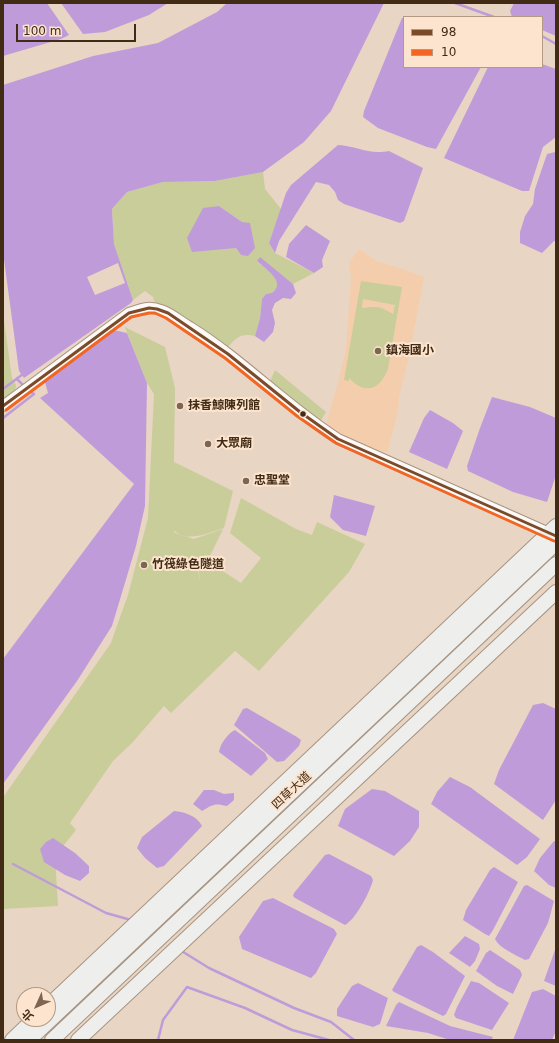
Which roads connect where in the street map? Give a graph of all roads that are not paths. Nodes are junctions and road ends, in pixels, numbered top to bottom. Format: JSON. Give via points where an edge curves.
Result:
{"nodes":[{"id":1,"x":3,"y":406,"type":"edge"},
{"id":2,"x":554,"y":534,"type":"edge"},
{"id":3,"x":556,"y":564,"type":"edge"},
{"id":4,"x":556,"y":592,"type":"edge"},
{"id":5,"x":56,"y":999,"type":"edge"},
{"id":6,"x":26,"y":1027,"type":"edge"},
{"id":7,"x":12,"y":1040,"type":"edge"},
{"id":8,"x":29,"y":1040,"type":"edge"},
{"id":9,"x":52,"y":1040,"type":"edge"},
{"id":10,"x":78,"y":1040,"type":"edge"}],
"edges":[{"from":1,"to":2,"type":"street","via":[[129,313],[147,307],[162,310],[227,352],[319,427],[338,439]]},
{"from":2,"to":5,"type":"street","name":"四草大道"},
{"from":2,"to":8,"type":"street","name":"四草大道"},
{"from":3,"to":9,"type":"street","name":"四草大道"},
{"from":4,"to":10,"type":"street"},
{"from":6,"to":7,"type":"street"}]}
